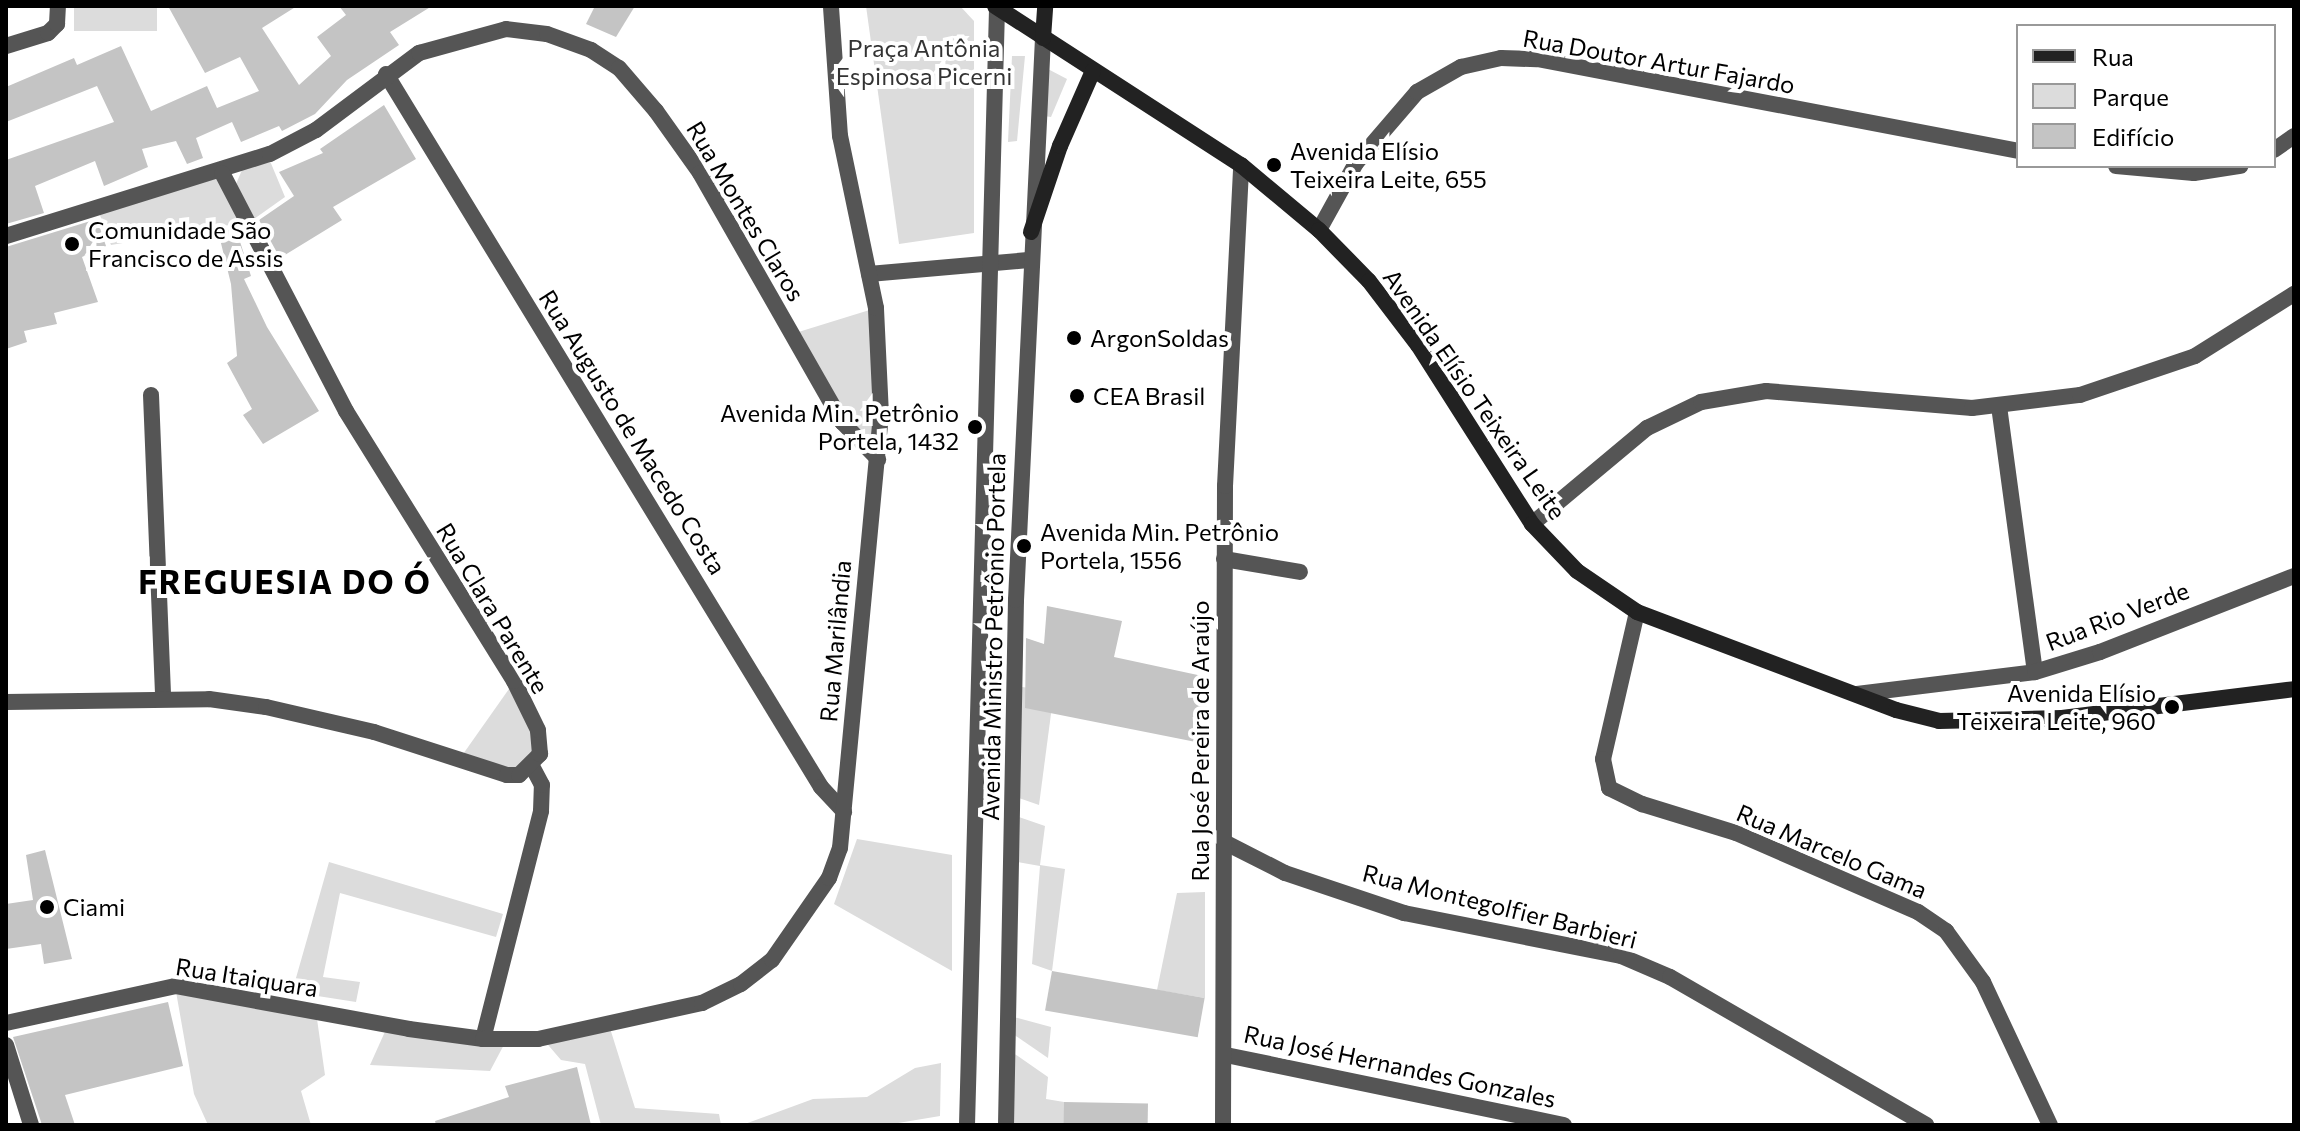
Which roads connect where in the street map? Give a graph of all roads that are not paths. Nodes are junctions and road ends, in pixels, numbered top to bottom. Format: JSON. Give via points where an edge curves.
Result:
{"nodes":[{"id":1,"x":58,"y":6,"type":"edge"},
{"id":2,"x":831,"y":6,"type":"edge"},
{"id":3,"x":1045,"y":6,"type":"edge"},
{"id":4,"x":997,"y":7,"type":"edge"},
{"id":5,"x":1043,"y":38,"type":"junction"},
{"id":6,"x":6,"y":46,"type":"edge"},
{"id":7,"x":1093,"y":71,"type":"junction"},
{"id":8,"x":386,"y":74,"type":"junction"},
{"id":9,"x":2294,"y":136,"type":"edge"},
{"id":10,"x":2276,"y":149,"type":"edge"},
{"id":11,"x":2016,"y":151,"type":"edge"},
{"id":12,"x":1241,"y":165,"type":"junction"},
{"id":13,"x":2138,"y":168,"type":"edge"},
{"id":14,"x":2227,"y":168,"type":"edge"},
{"id":15,"x":222,"y":173,"type":"junction"},
{"id":16,"x":1319,"y":230,"type":"junction"},
{"id":17,"x":1031,"y":232,"type":"junction"},
{"id":18,"x":6,"y":236,"type":"edge"},
{"id":19,"x":1028,"y":260,"type":"junction"},
{"id":20,"x":993,"y":261,"type":"junction"},
{"id":21,"x":869,"y":274,"type":"junction"},
{"id":22,"x":2294,"y":294,"type":"edge"},
{"id":23,"x":151,"y":395,"type":"dead end"},
{"id":24,"x":1999,"y":406,"type":"junction"},
{"id":25,"x":878,"y":459,"type":"junction"},
{"id":26,"x":1532,"y":524,"type":"junction"},
{"id":27,"x":1224,"y":559,"type":"junction"},
{"id":28,"x":1300,"y":572,"type":"dead end"},
{"id":29,"x":2294,"y":576,"type":"edge"},
{"id":30,"x":1637,"y":612,"type":"junction"},
{"id":31,"x":2035,"y":672,"type":"junction"},
{"id":32,"x":2294,"y":689,"type":"edge"},
{"id":33,"x":1857,"y":694,"type":"junction"},
{"id":34,"x":163,"y":699,"type":"junction"},
{"id":35,"x":6,"y":702,"type":"edge"},
{"id":36,"x":532,"y":766,"type":"junction"},
{"id":37,"x":844,"y":812,"type":"junction"},
{"id":38,"x":1224,"y":842,"type":"junction"},
{"id":39,"x":6,"y":1023,"type":"edge"},
{"id":40,"x":483,"y":1039,"type":"junction"},
{"id":41,"x":6,"y":1045,"type":"edge"},
{"id":42,"x":1226,"y":1055,"type":"junction"},
{"id":43,"x":31,"y":1125,"type":"edge"},
{"id":44,"x":967,"y":1125,"type":"edge"},
{"id":45,"x":1006,"y":1125,"type":"edge"},
{"id":46,"x":1223,"y":1125,"type":"edge"},
{"id":47,"x":1564,"y":1125,"type":"edge"},
{"id":48,"x":1926,"y":1125,"type":"edge"},
{"id":49,"x":2050,"y":1125,"type":"edge"}],
"edges":[{"from":1,"to":6,"type":"street","via":[[57,24],[48,33]]},
{"from":2,"to":21,"type":"street","name":"Rua Marilândia","via":[[840,136]]},
{"from":3,"to":5,"type":"main road","name":"Avenida Ministro Petrônio Portela"},
{"from":4,"to":5,"type":"main road","name":"Avenida Elísio Teixeira Leite"},
{"from":4,"to":20,"type":"street","name":"Avenida Ministro Petrônio Portela"},
{"from":5,"to":7,"type":"main road","name":"Avenida Elísio Teixeira Leite"},
{"from":5,"to":17,"type":"street","name":"Avenida Ministro Petrônio Portela"},
{"from":7,"to":12,"type":"main road","name":"Avenida Elísio Teixeira Leite"},
{"from":7,"to":17,"type":"main road"},
{"from":8,"to":15,"type":"street","name":"Rua Montes Claros","via":[[293,144]]},
{"from":8,"to":25,"type":"street","name":"Rua Montes Claros","via":[[462,37],[506,29],[547,34],[591,50],[619,68],[700,173],[842,422]]},
{"from":8,"to":37,"type":"street","name":"Rua Augusto de Macedo Costa","via":[[821,787]]},
{"from":9,"to":10,"type":"street"},
{"from":11,"to":16,"type":"street","name":"Rua Doutor Artur Fajardo","via":[[1537,59],[1501,58],[1461,67],[1417,92],[1356,163]]},
{"from":12,"to":16,"type":"main road","name":"Avenida Elísio Teixeira Leite"},
{"from":12,"to":27,"type":"street","name":"Rua José Pereira de Araújo"},
{"from":13,"to":14,"type":"street","via":[[2194,173]]},
{"from":15,"to":18,"type":"street","name":"Rua Montes Claros","via":[[117,198]]},
{"from":15,"to":36,"type":"street","name":"Rua Clara Parente","via":[[346,411],[514,681],[541,743]]},
{"from":16,"to":26,"type":"main road","name":"Avenida Elísio Teixeira Leite","via":[[1369,281],[1418,345]]},
{"from":17,"to":19,"type":"street","name":"Avenida Ministro Petrônio Portela"},
{"from":19,"to":20,"type":"street"},
{"from":19,"to":45,"type":"street","name":"Avenida Ministro Petrônio Portela"},
{"from":20,"to":21,"type":"street"},
{"from":20,"to":44,"type":"street","name":"Avenida Ministro Petrônio Portela"},
{"from":21,"to":25,"type":"street","name":"Rua Marilândia","via":[[879,335]]},
{"from":22,"to":24,"type":"street","via":[[2195,356],[2134,380]]},
{"from":23,"to":34,"type":"street"},
{"from":24,"to":26,"type":"street","via":[[1827,393],[1726,395],[1647,428]]},
{"from":24,"to":31,"type":"street"},
{"from":25,"to":37,"type":"street","name":"Rua Marilândia"},
{"from":26,"to":30,"type":"main road","name":"Avenida Elísio Teixeira Leite","via":[[1577,571]]},
{"from":27,"to":28,"type":"street"},
{"from":27,"to":38,"type":"street","name":"Rua José Pereira de Araújo"},
{"from":29,"to":31,"type":"street","name":"Rua Rio Verde"},
{"from":30,"to":33,"type":"main road","name":"Avenida Elísio Teixeira Leite"},
{"from":30,"to":49,"type":"street","name":"Rua Marcelo Gama","via":[[1603,759],[1606,782],[1617,795],[1736,833],[1918,912],[1946,931],[1983,982]]},
{"from":31,"to":33,"type":"street","name":"Rua Rio Verde"},
{"from":32,"to":33,"type":"main road","name":"Avenida Elísio Teixeira Leite","via":[[1997,722],[1939,721]]},
{"from":34,"to":35,"type":"street"},
{"from":34,"to":36,"type":"street","via":[[266,707],[374,732],[507,775]]},
{"from":36,"to":40,"type":"street","name":"Rua Clara Parente","via":[[542,785],[541,811]]},
{"from":37,"to":40,"type":"street","name":"Rua Marilândia","via":[[840,848],[829,878],[772,960],[741,984],[702,1003],[632,1021],[543,1039]]},
{"from":38,"to":42,"type":"street","name":"Rua José Pereira de Araújo"},
{"from":38,"to":48,"type":"street","name":"Rua Montegolfier Barbieri","via":[[1285,873],[1404,913],[1621,956],[1670,977]]},
{"from":39,"to":40,"type":"street","name":"Rua Itaiquara","via":[[175,986]]},
{"from":41,"to":43,"type":"street"},
{"from":42,"to":46,"type":"street","name":"Rua José Pereira de Araújo"},
{"from":42,"to":47,"type":"street","name":"Rua José Hernandes Gonzales"}]}
